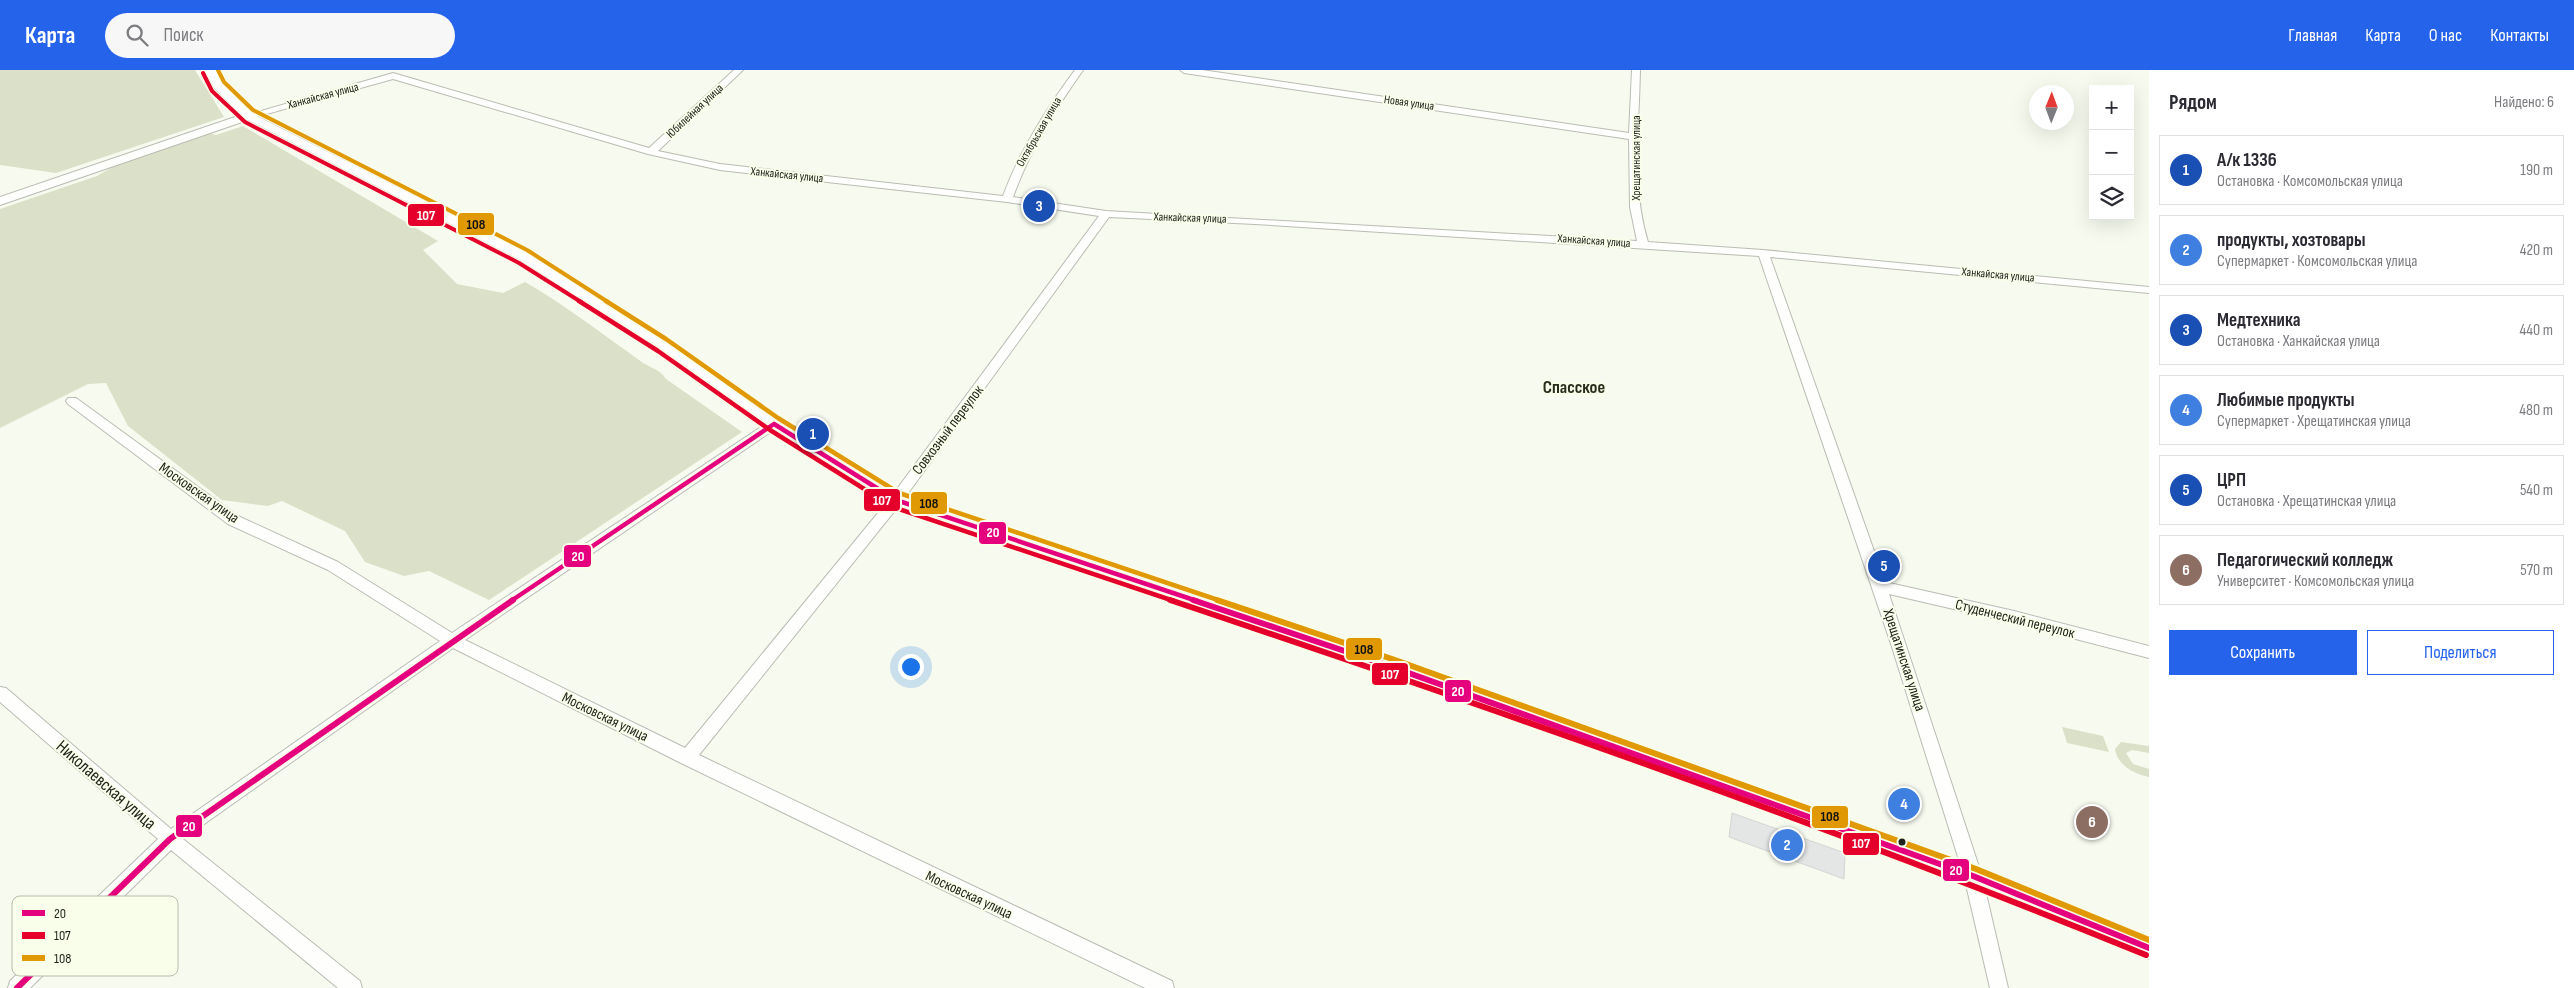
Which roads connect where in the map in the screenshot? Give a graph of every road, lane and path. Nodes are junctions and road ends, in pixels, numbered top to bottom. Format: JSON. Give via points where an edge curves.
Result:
{"nodes":[{"id":1,"x":210,"y":70,"type":"edge"},
{"id":2,"x":739,"y":70,"type":"edge"},
{"id":3,"x":1079,"y":70,"type":"edge"},
{"id":4,"x":1184,"y":70,"type":"edge"},
{"id":5,"x":1636,"y":70,"type":"edge"},
{"id":6,"x":249,"y":116,"type":"junction"},
{"id":7,"x":1635,"y":137,"type":"junction"},
{"id":8,"x":651,"y":152,"type":"junction"},
{"id":9,"x":1007,"y":199,"type":"junction"},
{"id":10,"x":0,"y":201,"type":"edge"},
{"id":11,"x":1106,"y":214,"type":"junction"},
{"id":12,"x":1643,"y":244,"type":"junction"},
{"id":13,"x":1763,"y":253,"type":"junction"},
{"id":14,"x":2149,"y":290,"type":"edge"},
{"id":15,"x":72,"y":401,"type":"dead end"},
{"id":16,"x":774,"y":424,"type":"junction"},
{"id":17,"x":896,"y":500,"type":"junction"},
{"id":18,"x":1881,"y":587,"type":"junction"},
{"id":19,"x":452,"y":641,"type":"junction"},
{"id":20,"x":2149,"y":652,"type":"edge"},
{"id":21,"x":0,"y":693,"type":"edge"},
{"id":22,"x":688,"y":758,"type":"junction"},
{"id":23,"x":170,"y":839,"type":"junction"},
{"id":24,"x":1973,"y":876,"type":"junction"},
{"id":25,"x":111,"y":896,"type":"edge"},
{"id":26,"x":2149,"y":948,"type":"edge"},
{"id":27,"x":29,"y":976,"type":"edge"},
{"id":28,"x":17,"y":988,"type":"edge"},
{"id":29,"x":354,"y":988,"type":"edge"},
{"id":30,"x":1165,"y":988,"type":"edge"},
{"id":31,"x":1999,"y":988,"type":"edge"}],
"edges":[{"from":1,"to":6,"type":"street","via":[[218,86]]},
{"from":2,"to":8,"type":"street","name":"Юбилейная улица"},
{"from":3,"to":9,"type":"street","name":"Октябрьская улица","via":[[1030,143]]},
{"from":4,"to":7,"type":"street","name":"Новая улица"},
{"from":5,"to":7,"type":"street","name":"Хрещатинская улица"},
{"from":6,"to":8,"type":"street","name":"Ханкайская улица","via":[[393,76]]},
{"from":6,"to":10,"type":"street"},
{"from":6,"to":16,"type":"street","via":[[523,256],[662,345]]},
{"from":7,"to":12,"type":"street","name":"Хрещатинская улица","via":[[1637,230]]},
{"from":8,"to":9,"type":"street","name":"Ханкайская улица","via":[[720,167]]},
{"from":9,"to":11,"type":"street","name":"Ханкайская улица"},
{"from":11,"to":12,"type":"street","name":"Ханкайская улица"},
{"from":11,"to":17,"type":"street","name":"Совхозный переулок"},
{"from":12,"to":13,"type":"street","name":"Ханкайская улица"},
{"from":13,"to":14,"type":"street","name":"Ханкайская улица"},
{"from":13,"to":18,"type":"street","name":"Хрещатинская улица"},
{"from":15,"to":19,"type":"street","name":"Московская улица","via":[[233,520],[333,566]]},
{"from":16,"to":17,"type":"street"},
{"from":16,"to":19,"type":"street"},
{"from":17,"to":22,"type":"street","name":"Совхозный переулок"},
{"from":17,"to":24,"type":"street","via":[[1392,667]]},
{"from":18,"to":20,"type":"street","name":"Студенческий переулок"},
{"from":18,"to":24,"type":"street","name":"Хрещатинская улица"},
{"from":19,"to":22,"type":"street","name":"Московская улица"},
{"from":19,"to":23,"type":"street"},
{"from":21,"to":23,"type":"street","name":"Николаевская улица"},
{"from":22,"to":30,"type":"street","name":"Московская улица"},
{"from":23,"to":25,"type":"street"},
{"from":23,"to":29,"type":"street","name":"Николаевская улица"},
{"from":24,"to":26,"type":"street"},
{"from":24,"to":31,"type":"street","name":"Хрещатинская улица"},
{"from":27,"to":28,"type":"street"}]}
